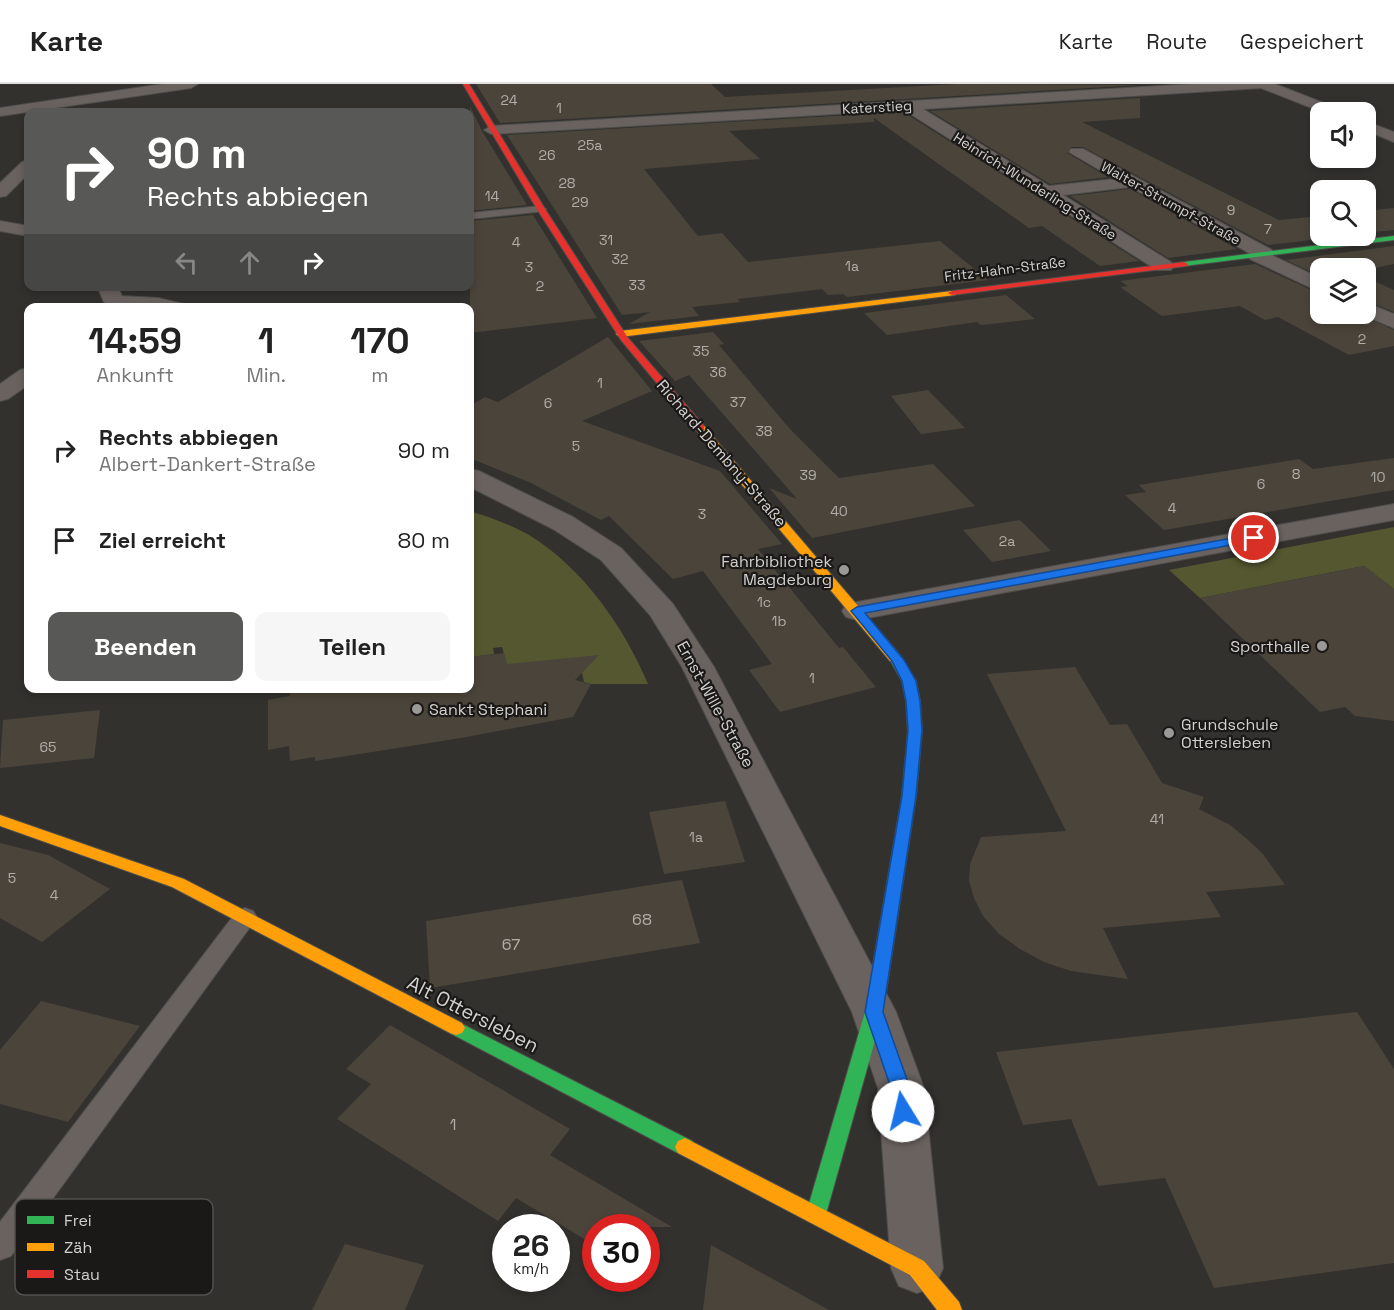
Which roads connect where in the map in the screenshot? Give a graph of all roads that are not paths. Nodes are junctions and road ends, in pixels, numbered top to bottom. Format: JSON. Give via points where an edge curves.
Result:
{"nodes":[{"id":1,"x":191,"y":84,"type":"edge"},
{"id":2,"x":466,"y":84,"type":"edge"},
{"id":3,"x":1263,"y":84,"type":"edge"},
{"id":4,"x":102,"y":97,"type":"junction"},
{"id":5,"x":1310,"y":103,"type":"edge"},
{"id":6,"x":907,"y":105,"type":"junction"},
{"id":7,"x":24,"y":108,"type":"edge"},
{"id":8,"x":27,"y":108,"type":"edge"},
{"id":9,"x":90,"y":108,"type":"edge"},
{"id":10,"x":0,"y":112,"type":"edge"},
{"id":11,"x":492,"y":130,"type":"junction"},
{"id":12,"x":1376,"y":130,"type":"edge"},
{"id":13,"x":1394,"y":137,"type":"edge"},
{"id":14,"x":1077,"y":152,"type":"dead end"},
{"id":15,"x":21,"y":179,"type":"edge"},
{"id":16,"x":1134,"y":182,"type":"junction"},
{"id":17,"x":0,"y":192,"type":"edge"},
{"id":18,"x":1045,"y":192,"type":"junction"},
{"id":19,"x":541,"y":209,"type":"junction"},
{"id":20,"x":474,"y":216,"type":"edge"},
{"id":21,"x":0,"y":226,"type":"edge"},
{"id":22,"x":24,"y":230,"type":"edge"},
{"id":23,"x":1394,"y":238,"type":"edge"},
{"id":24,"x":1261,"y":255,"type":"junction"},
{"id":25,"x":1164,"y":266,"type":"junction"},
{"id":26,"x":1310,"y":281,"type":"edge"},
{"id":27,"x":109,"y":299,"type":"edge"},
{"id":28,"x":148,"y":303,"type":"edge"},
{"id":29,"x":1376,"y":313,"type":"edge"},
{"id":30,"x":1394,"y":322,"type":"edge"},
{"id":31,"x":620,"y":334,"type":"junction"},
{"id":32,"x":24,"y":378,"type":"edge"},
{"id":33,"x":0,"y":394,"type":"edge"},
{"id":34,"x":474,"y":479,"type":"edge"},
{"id":35,"x":1394,"y":512,"type":"edge"},
{"id":36,"x":857,"y":611,"type":"junction"},
{"id":37,"x":0,"y":820,"type":"edge"},
{"id":38,"x":245,"y":917,"type":"junction"},
{"id":39,"x":874,"y":1012,"type":"junction"},
{"id":40,"x":35,"y":1199,"type":"edge"},
{"id":41,"x":816,"y":1214,"type":"junction"},
{"id":42,"x":15,"y":1226,"type":"edge"},
{"id":43,"x":0,"y":1246,"type":"edge"},
{"id":44,"x":917,"y":1268,"type":"junction"},
{"id":45,"x":951,"y":1310,"type":"edge"}],
"edges":[{"from":1,"to":4,"type":"street"},
{"from":2,"to":11,"type":"street","name":"Richard-Dembny-Straße"},
{"from":3,"to":5,"type":"street"},
{"from":3,"to":6,"type":"street","name":"Katerstieg"},
{"from":4,"to":8,"type":"street"},
{"from":4,"to":9,"type":"street"},
{"from":6,"to":11,"type":"street","name":"Katerstieg"},
{"from":6,"to":18,"type":"street","name":"Heinrich-Wunderling-Straße"},
{"from":7,"to":10,"type":"street"},
{"from":11,"to":19,"type":"street","name":"Richard-Dembny-Straße"},
{"from":12,"to":13,"type":"street"},
{"from":14,"to":16,"type":"street","name":"Walter-Strumpf-Straße"},
{"from":15,"to":17,"type":"street"},
{"from":16,"to":18,"type":"street"},
{"from":16,"to":24,"type":"street","name":"Walter-Strumpf-Straße"},
{"from":18,"to":25,"type":"street","name":"Heinrich-Wunderling-Straße"},
{"from":19,"to":20,"type":"lane"},
{"from":19,"to":31,"type":"street","name":"Richard-Dembny-Straße"},
{"from":21,"to":22,"type":"street"},
{"from":23,"to":24,"type":"street","name":"Fritz-Hahn-Straße"},
{"from":24,"to":25,"type":"street","name":"Fritz-Hahn-Straße"},
{"from":24,"to":26,"type":"street","name":"Walter-Strumpf-Straße"},
{"from":25,"to":31,"type":"street","name":"Fritz-Hahn-Straße"},
{"from":27,"to":28,"type":"street"},
{"from":29,"to":30,"type":"street"},
{"from":31,"to":36,"type":"street","name":"Richard-Dembny-Straße"},
{"from":32,"to":33,"type":"street"},
{"from":34,"to":39,"type":"street","name":"Ernst-Wille-Straße","via":[[592,541],[628,571],[662,610],[719,704]]},
{"from":35,"to":36,"type":"street"},
{"from":36,"to":39,"type":"street","name":"Richard-Dembny-Straße","via":[[898,660],[909,681],[915,730],[909,796]]},
{"from":37,"to":38,"type":"street","name":"Alt Ottersleben","via":[[178,883]]},
{"from":38,"to":40,"type":"lane"},
{"from":38,"to":41,"type":"street","name":"Alt Ottersleben"},
{"from":39,"to":41,"type":"street","name":"Richard-Dembny-Straße"},
{"from":39,"to":44,"type":"street","name":"Richard-Dembny-Straße","via":[[901,1088]]},
{"from":41,"to":44,"type":"street","name":"Alt Ottersleben"},
{"from":42,"to":43,"type":"lane"},
{"from":44,"to":45,"type":"street"}]}
